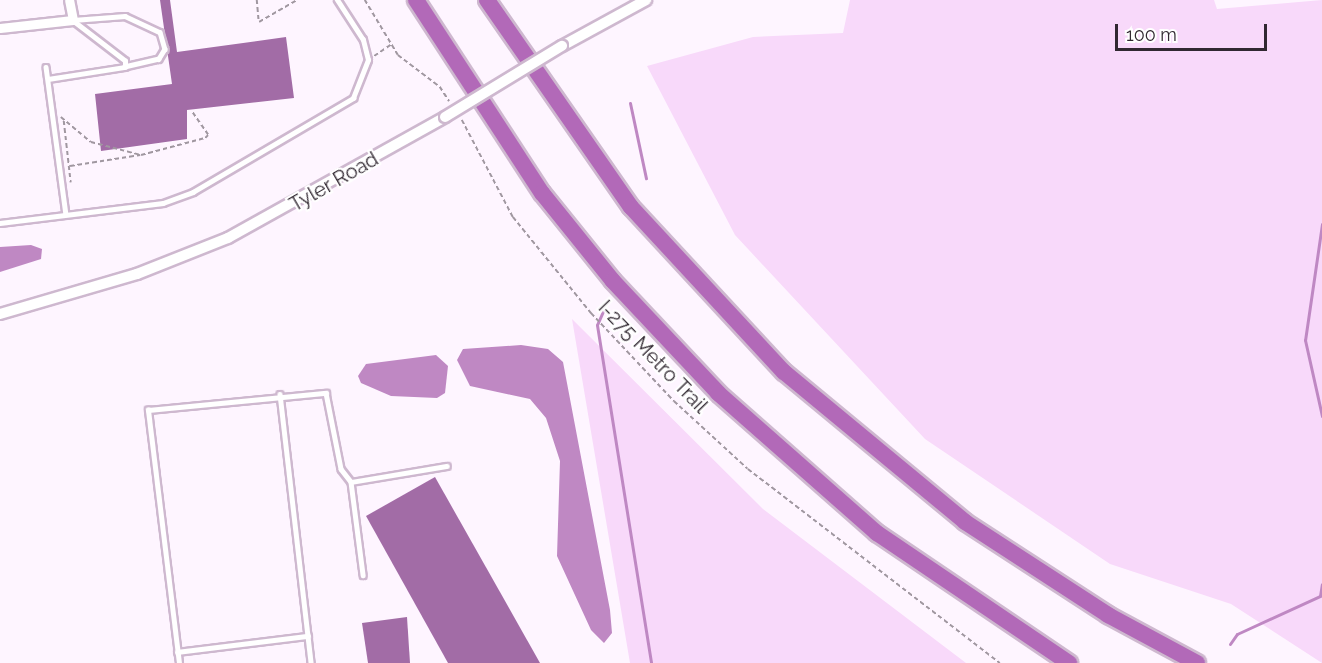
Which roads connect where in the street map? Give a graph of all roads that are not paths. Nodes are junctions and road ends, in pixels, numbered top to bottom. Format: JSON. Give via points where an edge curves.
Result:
{"nodes":[{"id":1,"x":69,"y":0,"type":"edge"},
{"id":2,"x":337,"y":0,"type":"edge"},
{"id":3,"x":416,"y":0,"type":"edge"},
{"id":4,"x":487,"y":0,"type":"edge"},
{"id":5,"x":646,"y":0,"type":"edge"},
{"id":6,"x":73,"y":20,"type":"junction"},
{"id":7,"x":0,"y":28,"type":"edge"},
{"id":8,"x":46,"y":67,"type":"dead end"},
{"id":9,"x":125,"y":67,"type":"junction"},
{"id":10,"x":48,"y":79,"type":"junction"},
{"id":11,"x":66,"y":214,"type":"junction"},
{"id":12,"x":0,"y":223,"type":"edge"},
{"id":13,"x":0,"y":314,"type":"edge"},
{"id":14,"x":280,"y":394,"type":"junction"},
{"id":15,"x":447,"y":466,"type":"dead end"},
{"id":16,"x":351,"y":482,"type":"junction"},
{"id":17,"x":363,"y":575,"type":"dead end"},
{"id":18,"x":308,"y":636,"type":"junction"},
{"id":19,"x":177,"y":652,"type":"junction"},
{"id":20,"x":179,"y":663,"type":"edge"},
{"id":21,"x":311,"y":663,"type":"edge"},
{"id":22,"x":1069,"y":663,"type":"edge"},
{"id":23,"x":1197,"y":663,"type":"edge"}],
"edges":[{"from":1,"to":6,"type":"street"},
{"from":2,"to":11,"type":"lane","via":[[363,40],[368,60],[353,98],[193,192],[163,203]]},
{"from":3,"to":22,"type":"highway","via":[[542,193],[613,281],[718,393],[877,533]]},
{"from":4,"to":23,"type":"highway","via":[[631,207],[784,372],[875,452],[975,529],[1108,615]]},
{"from":5,"to":13,"type":"street","name":"Tyler Road","bridge":true,"via":[[228,238],[137,274]]},
{"from":6,"to":7,"type":"street"},
{"from":6,"to":9,"type":"lane","via":[[125,61]]},
{"from":6,"to":9,"type":"lane","via":[[125,16],[160,32],[165,49],[159,59]]},
{"from":8,"to":10,"type":"lane"},
{"from":9,"to":10,"type":"lane"},
{"from":10,"to":11,"type":"lane"},
{"from":11,"to":12,"type":"lane"},
{"from":14,"to":16,"type":"lane","via":[[316,390],[329,396],[341,469]]},
{"from":14,"to":18,"type":"lane"},
{"from":14,"to":19,"type":"lane","via":[[148,410]]},
{"from":15,"to":16,"type":"lane"},
{"from":16,"to":17,"type":"lane"},
{"from":18,"to":19,"type":"lane"},
{"from":18,"to":21,"type":"lane"},
{"from":19,"to":20,"type":"lane"}]}
